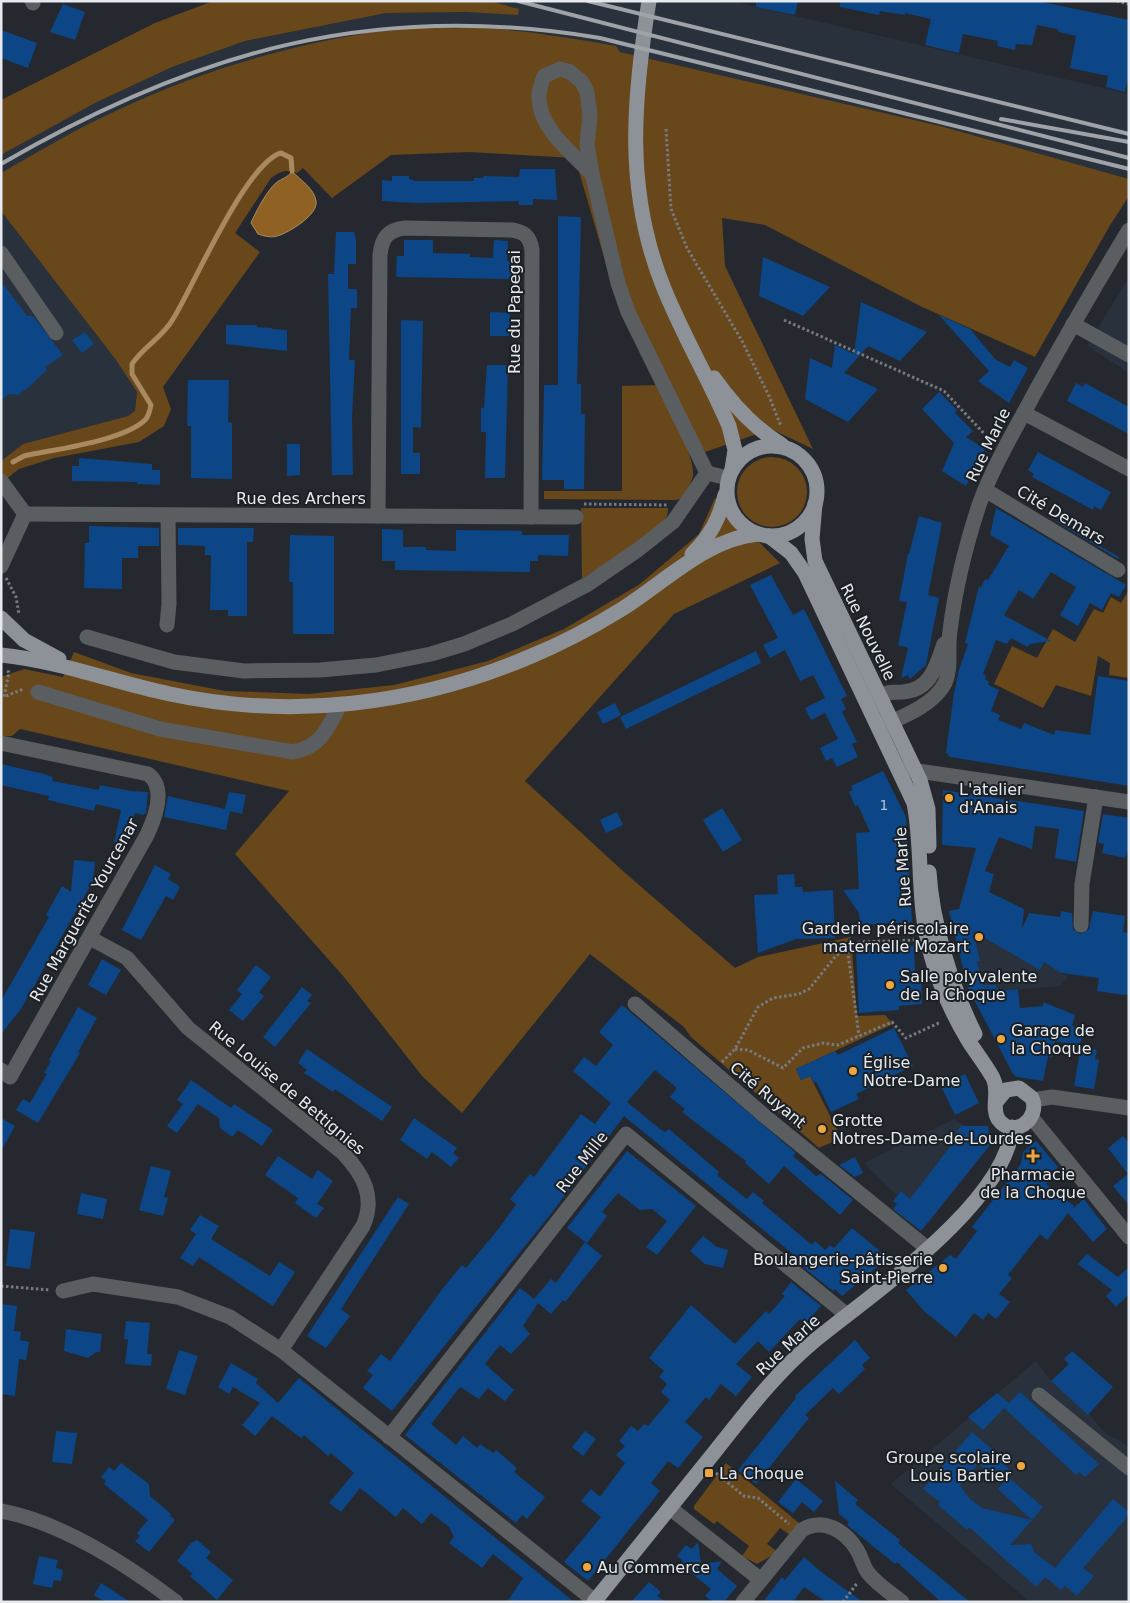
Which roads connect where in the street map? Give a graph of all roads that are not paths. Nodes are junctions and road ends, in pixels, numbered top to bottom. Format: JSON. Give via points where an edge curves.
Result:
{"nodes":[{"id":1,"x":649,"y":1,"type":"edge"},
{"id":2,"x":592,"y":174,"type":"junction"},
{"id":3,"x":1129,"y":230,"type":"edge"},
{"id":4,"x":1,"y":254,"type":"edge"},
{"id":5,"x":1072,"y":324,"type":"junction"},
{"id":6,"x":56,"y":333,"type":"dead end"},
{"id":7,"x":693,"y":350,"type":"junction"},
{"id":8,"x":1129,"y":355,"type":"edge"},
{"id":9,"x":1024,"y":413,"type":"junction"},
{"id":10,"x":786,"y":447,"type":"junction"},
{"id":11,"x":1129,"y":469,"type":"edge"},
{"id":12,"x":707,"y":473,"type":"junction"},
{"id":13,"x":729,"y":478,"type":"junction"},
{"id":14,"x":1,"y":481,"type":"edge"},
{"id":15,"x":985,"y":490,"type":"junction"},
{"id":16,"x":815,"y":504,"type":"junction"},
{"id":17,"x":25,"y":514,"type":"junction"},
{"id":18,"x":168,"y":515,"type":"junction"},
{"id":19,"x":378,"y":516,"type":"junction"},
{"id":20,"x":531,"y":517,"type":"junction"},
{"id":21,"x":576,"y":517,"type":"dead end"},
{"id":22,"x":763,"y":535,"type":"junction"},
{"id":23,"x":1,"y":544,"type":"edge"},
{"id":24,"x":3,"y":570,"type":"edge"},
{"id":25,"x":1118,"y":570,"type":"dead end"},
{"id":26,"x":675,"y":571,"type":"junction"},
{"id":27,"x":1,"y":618,"type":"edge"},
{"id":28,"x":167,"y":625,"type":"dead end"},
{"id":29,"x":950,"y":631,"type":"junction"},
{"id":30,"x":87,"y":636,"type":"dead end"},
{"id":31,"x":1,"y":655,"type":"edge"},
{"id":32,"x":80,"y":669,"type":"junction"},
{"id":33,"x":38,"y":692,"type":"road end"},
{"id":34,"x":873,"y":697,"type":"junction"},
{"id":35,"x":340,"y":705,"type":"junction"},
{"id":36,"x":885,"y":724,"type":"junction"},
{"id":37,"x":1,"y":742,"type":"edge"},
{"id":38,"x":898,"y":768,"type":"junction"},
{"id":39,"x":915,"y":770,"type":"junction"},
{"id":40,"x":1096,"y":797,"type":"junction"},
{"id":41,"x":1129,"y":802,"type":"edge"},
{"id":42,"x":1081,"y":925,"type":"dead end"},
{"id":43,"x":90,"y":938,"type":"junction"},
{"id":44,"x":635,"y":1004,"type":"dead end"},
{"id":45,"x":1,"y":1070,"type":"edge"},
{"id":46,"x":1016,"y":1088,"type":"junction"},
{"id":47,"x":1033,"y":1100,"type":"junction"},
{"id":48,"x":996,"y":1102,"type":"junction"},
{"id":49,"x":1129,"y":1108,"type":"edge"},
{"id":50,"x":1032,"y":1118,"type":"junction"},
{"id":51,"x":1012,"y":1127,"type":"junction"},
{"id":52,"x":1129,"y":1237,"type":"edge"},
{"id":53,"x":928,"y":1248,"type":"junction"},
{"id":54,"x":63,"y":1291,"type":"road end"},
{"id":55,"x":847,"y":1315,"type":"junction"},
{"id":56,"x":281,"y":1350,"type":"junction"},
{"id":57,"x":1039,"y":1395,"type":"dead end"},
{"id":58,"x":389,"y":1437,"type":"junction"},
{"id":59,"x":1129,"y":1468,"type":"edge"},
{"id":60,"x":670,"y":1508,"type":"junction"},
{"id":61,"x":1,"y":1511,"type":"edge"},
{"id":62,"x":761,"y":1580,"type":"junction"},
{"id":63,"x":594,"y":1601,"type":"edge"},
{"id":64,"x":176,"y":1602,"type":"edge"},
{"id":65,"x":743,"y":1602,"type":"edge"},
{"id":66,"x":902,"y":1602,"type":"edge"}],
"edges":[{"from":1,"to":7,"type":"main road","via":[[634,119],[637,181],[655,264]]},
{"from":2,"to":2,"type":"street","via":[[550,129],[541,113],[538,94],[544,76],[560,69],[570,72],[582,82],[587,92]]},
{"from":2,"to":12,"type":"street","via":[[628,312]]},
{"from":3,"to":5,"type":"street","name":"Rue Marle"},
{"from":4,"to":6,"type":"street"},
{"from":5,"to":8,"type":"street"},
{"from":5,"to":9,"type":"street","name":"Rue Marle"},
{"from":7,"to":10,"type":"main road","via":[[742,414]]},
{"from":7,"to":13,"type":"main road","via":[[730,426],[735,450]]},
{"from":9,"to":11,"type":"street"},
{"from":9,"to":15,"type":"street","name":"Rue Marle"},
{"from":10,"to":13,"type":"main road","via":[[755,448],[740,458]]},
{"from":10,"to":16,"type":"main road","via":[[801,456],[812,469],[817,486]]},
{"from":12,"to":13,"type":"street"},
{"from":12,"to":30,"type":"street","via":[[673,522],[588,584],[506,626],[464,644],[423,656],[376,665],[320,670],[244,671],[174,662]]},
{"from":13,"to":22,"type":"main road","via":[[728,501],[736,518],[746,528]]},
{"from":13,"to":26,"type":"main road","via":[[721,512],[711,533]]},
{"from":14,"to":17,"type":"street"},
{"from":15,"to":25,"type":"street","name":"Cité Demars"},
{"from":15,"to":29,"type":"street","name":"Rue Marle","via":[[968,543]]},
{"from":16,"to":22,"type":"main road","via":[[800,526],[787,533]]},
{"from":16,"to":34,"type":"main road","name":"Rue Nouvelle","via":[[812,539],[816,565]]},
{"from":17,"to":18,"type":"street","name":"Rue des Archers"},
{"from":17,"to":23,"type":"street"},
{"from":17,"to":24,"type":"street"},
{"from":18,"to":19,"type":"street","name":"Rue des Archers"},
{"from":18,"to":28,"type":"street"},
{"from":19,"to":20,"type":"street","name":"Rue des Archers"},
{"from":19,"to":20,"type":"street","name":"Rue du Papegai","via":[[380,255],[385,236],[390,231],[405,228],[512,230],[525,234],[531,243]]},
{"from":20,"to":21,"type":"street","name":"Rue des Archers"},
{"from":22,"to":26,"type":"main road","via":[[724,541]]},
{"from":22,"to":34,"type":"main road","name":"Rue Nouvelle","via":[[786,548],[798,561]]},
{"from":26,"to":35,"type":"main road","via":[[592,627],[508,666],[422,693]]},
{"from":27,"to":32,"type":"main road","via":[[17,635]]},
{"from":29,"to":34,"type":"street","name":"Rue Marle","via":[[934,673],[924,685],[915,690]]},
{"from":29,"to":36,"type":"street","name":"Rue Marle","via":[[949,669],[940,690],[931,699]]},
{"from":31,"to":32,"type":"main road"},
{"from":32,"to":35,"type":"main road","via":[[141,688],[213,702],[265,706]]},
{"from":33,"to":35,"type":"street","via":[[160,729],[293,752],[308,748],[322,737]]},
{"from":34,"to":36,"type":"main road","name":"Rue Nouvelle"},
{"from":36,"to":38,"type":"main road","name":"Rue Nouvelle"},
{"from":36,"to":39,"type":"main road","name":"Rue Nouvelle"},
{"from":37,"to":43,"type":"street","name":"Rue Marguerite Yourcenar","via":[[142,772],[156,782],[159,795],[152,826]]},
{"from":38,"to":39,"type":"street"},
{"from":38,"to":48,"type":"main road","name":"Rue Marle","via":[[914,803],[917,819],[923,910],[929,947],[954,1015],[994,1080]]},
{"from":39,"to":40,"type":"street"},
{"from":39,"to":46,"type":"main road","name":"Rue Marle","via":[[928,809],[929,874],[952,975],[981,1046],[1001,1076]]},
{"from":40,"to":41,"type":"street"},
{"from":40,"to":42,"type":"street","via":[[1082,884]]},
{"from":43,"to":45,"type":"street","name":"Rue Marguerite Yourcenar","via":[[10,1077]]},
{"from":43,"to":56,"type":"street","name":"Rue Louise de Bettignies","via":[[134,965],[188,1028],[343,1153],[365,1182],[368,1202],[363,1226]]},
{"from":44,"to":53,"type":"street","name":"Cité Ruyant"},
{"from":46,"to":47,"type":"main road","via":[[1025,1091]]},
{"from":46,"to":48,"type":"main road","via":[[1004,1092]]},
{"from":47,"to":49,"type":"street","via":[[1052,1096]]},
{"from":47,"to":50,"type":"main road"},
{"from":48,"to":51,"type":"main road","via":[[997,1117]]},
{"from":50,"to":51,"type":"main road","via":[[1023,1125]]},
{"from":50,"to":52,"type":"street"},
{"from":51,"to":53,"type":"main road","name":"Rue Marle","via":[[1009,1145],[988,1184]]},
{"from":53,"to":55,"type":"main road","name":"Rue Marle"},
{"from":54,"to":56,"type":"street","via":[[93,1284],[178,1297],[230,1317]]},
{"from":55,"to":58,"type":"street","name":"Rue Mille","via":[[626,1134]]},
{"from":55,"to":60,"type":"main road","name":"Rue Marle","via":[[805,1349],[771,1383]]},
{"from":56,"to":58,"type":"street"},
{"from":57,"to":59,"type":"street"},
{"from":58,"to":63,"type":"street"},
{"from":60,"to":62,"type":"street"},
{"from":60,"to":63,"type":"main road","name":"Rue Marle"},
{"from":61,"to":64,"type":"street","via":[[42,1522],[69,1534]]},
{"from":62,"to":65,"type":"street"},
{"from":62,"to":66,"type":"street","via":[[800,1533],[816,1525],[834,1528],[854,1546],[868,1572]]}]}
